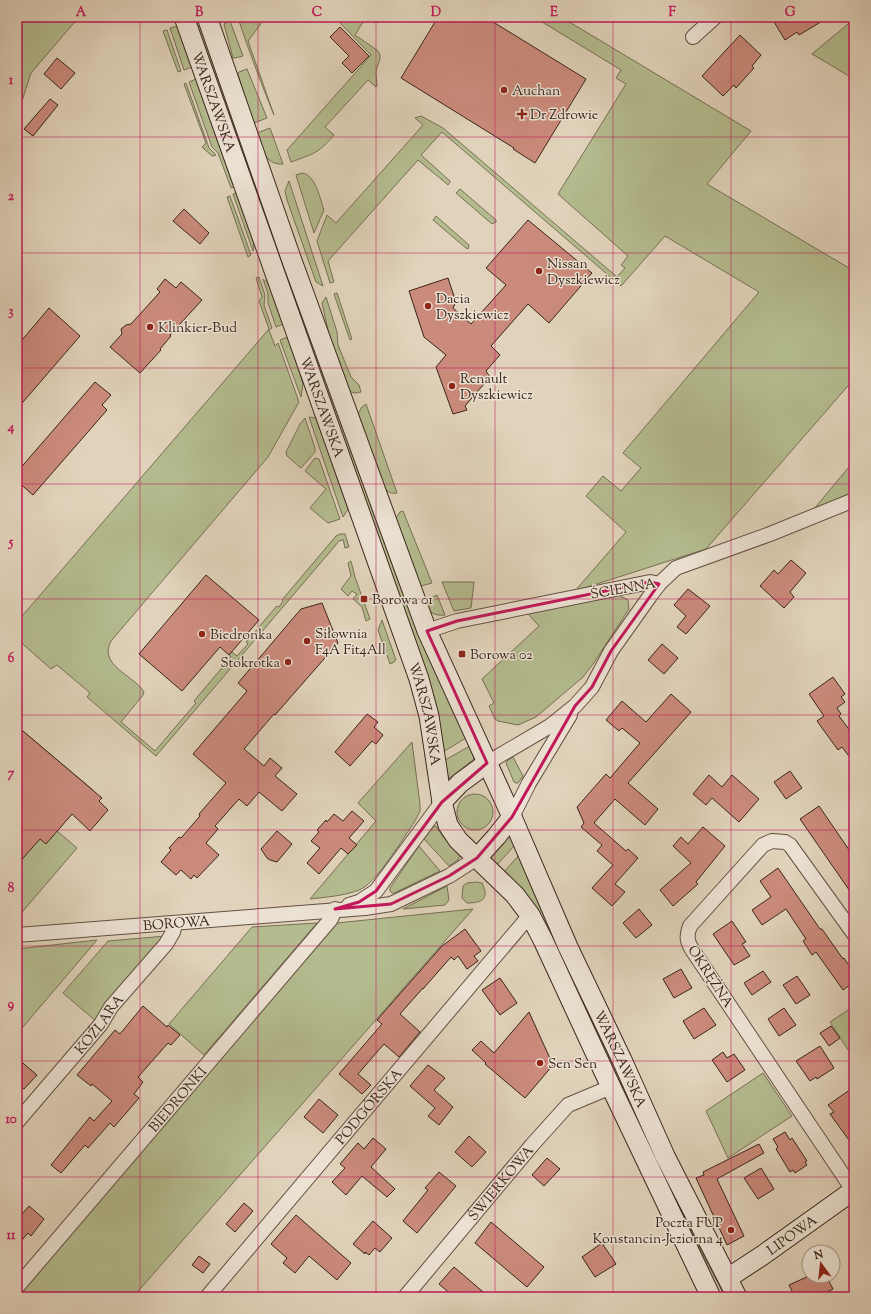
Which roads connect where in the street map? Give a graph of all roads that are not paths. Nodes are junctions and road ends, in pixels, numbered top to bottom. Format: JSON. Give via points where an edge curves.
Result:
{"nodes":[{"id":1,"x":184,"y":17,"type":"edge"},
{"id":2,"x":208,"y":17,"type":"edge"},
{"id":3,"x":715,"y":17,"type":"edge"},
{"id":4,"x":693,"y":37,"type":"dead end"},
{"id":5,"x":854,"y":500,"type":"edge"},
{"id":6,"x":658,"y":584,"type":"junction"},
{"id":7,"x":427,"y":631,"type":"junction"},
{"id":8,"x":574,"y":706,"type":"junction"},
{"id":9,"x":487,"y":763,"type":"junction"},
{"id":10,"x":442,"y":802,"type":"junction"},
{"id":11,"x":512,"y":817,"type":"junction"},
{"id":12,"x":477,"y":858,"type":"junction"},
{"id":13,"x":335,"y":909,"type":"junction"},
{"id":14,"x":530,"y":915,"type":"junction"},
{"id":15,"x":175,"y":923,"type":"junction"},
{"id":16,"x":854,"y":934,"type":"edge"},
{"id":17,"x":17,"y":935,"type":"edge"},
{"id":18,"x":611,"y":1087,"type":"junction"},
{"id":19,"x":17,"y":1122,"type":"edge"},
{"id":20,"x":854,"y":1190,"type":"edge"},
{"id":21,"x":728,"y":1278,"type":"junction"},
{"id":22,"x":17,"y":1287,"type":"edge"},
{"id":23,"x":206,"y":1297,"type":"edge"},
{"id":24,"x":405,"y":1297,"type":"edge"},
{"id":25,"x":711,"y":1297,"type":"edge"},
{"id":26,"x":737,"y":1297,"type":"edge"}],
"edges":[{"from":1,"to":10,"type":"main road","name":"WARSZAWSKA","via":[[416,668],[429,716]]},
{"from":2,"to":7,"type":"main road","name":"WARSZAWSKA","via":[[296,271]]},
{"from":3,"to":4,"type":"street"},
{"from":5,"to":6,"type":"street","name":"ŚCIENNA","via":[[676,568]]},
{"from":6,"to":7,"type":"street","name":"ŚCIENNA","via":[[650,582],[464,619]]},
{"from":6,"to":8,"type":"street","via":[[611,651],[592,687]]},
{"from":7,"to":9,"type":"main road","name":"WARSZAWSKA"},
{"from":8,"to":9,"type":"street","via":[[550,726]]},
{"from":8,"to":11,"type":"street"},
{"from":9,"to":10,"type":"main road","via":[[460,783]]},
{"from":9,"to":11,"type":"main road","name":"WARSZAWSKA"},
{"from":10,"to":12,"type":"main road","name":"WARSZAWSKA","via":[[450,829]]},
{"from":10,"to":13,"type":"street","name":"BOROWA","via":[[376,891],[359,902]]},
{"from":11,"to":12,"type":"main road"},
{"from":11,"to":21,"type":"main road","name":"WARSZAWSKA","via":[[568,947],[665,1156]]},
{"from":12,"to":13,"type":"street","name":"BOROWA","via":[[449,876],[391,904]]},
{"from":12,"to":14,"type":"main road","name":"WARSZAWSKA","via":[[515,895]]},
{"from":13,"to":15,"type":"street","name":"BOROWA"},
{"from":13,"to":22,"type":"street","name":"BIEDRONKI","via":[[331,919]]},
{"from":14,"to":18,"type":"main road","name":"WARSZAWSKA"},
{"from":14,"to":23,"type":"street","name":"PODGÓRSKA"},
{"from":15,"to":17,"type":"street","name":"BOROWA"},
{"from":15,"to":19,"type":"street","name":"KOŹLARA","via":[[166,944]]},
{"from":16,"to":20,"type":"street","name":"OKRĘŻNA","via":[[790,845],[772,841],[763,845],[690,926],[687,933],[693,951]]},
{"from":18,"to":24,"type":"street","name":"ŚWIERKOWA","via":[[568,1105]]},
{"from":18,"to":25,"type":"main road","name":"WARSZAWSKA"},
{"from":20,"to":21,"type":"main road","name":"LIPOWA"},
{"from":21,"to":26,"type":"main road","name":"WARSZAWSKA"}]}
